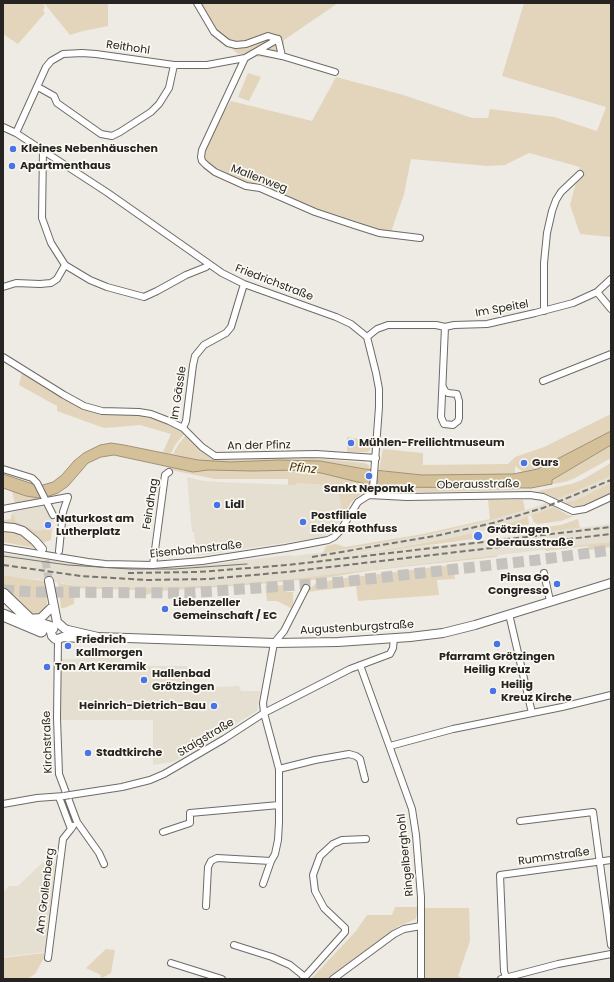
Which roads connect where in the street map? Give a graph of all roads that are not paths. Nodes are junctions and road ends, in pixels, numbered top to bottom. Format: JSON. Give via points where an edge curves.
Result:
{"nodes":[{"id":1,"x":197,"y":3,"type":"edge"},
{"id":2,"x":278,"y":39,"type":"junction"},
{"id":3,"x":258,"y":51,"type":"junction"},
{"id":4,"x":282,"y":56,"type":"junction"},
{"id":5,"x":245,"y":58,"type":"junction"},
{"id":6,"x":174,"y":65,"type":"junction"},
{"id":7,"x":334,"y":72,"type":"dead end"},
{"id":8,"x":38,"y":87,"type":"junction"},
{"id":9,"x":3,"y":128,"type":"edge"},
{"id":10,"x":16,"y":133,"type":"junction"},
{"id":11,"x":43,"y":150,"type":"junction"},
{"id":12,"x":580,"y":174,"type":"dead end"},
{"id":13,"x":420,"y":238,"type":"dead end"},
{"id":14,"x":209,"y":264,"type":"junction"},
{"id":15,"x":65,"y":265,"type":"junction"},
{"id":16,"x":611,"y":279,"type":"edge"},
{"id":17,"x":244,"y":284,"type":"junction"},
{"id":18,"x":3,"y":287,"type":"edge"},
{"id":19,"x":597,"y":292,"type":"junction"},
{"id":20,"x":611,"y":309,"type":"edge"},
{"id":21,"x":544,"y":311,"type":"junction"},
{"id":22,"x":445,"y":327,"type":"junction"},
{"id":23,"x":367,"y":337,"type":"junction"},
{"id":24,"x":611,"y":354,"type":"edge"},
{"id":25,"x":3,"y":357,"type":"edge"},
{"id":26,"x":543,"y":381,"type":"dead end"},
{"id":27,"x":442,"y":387,"type":"junction"},
{"id":28,"x":183,"y":428,"type":"junction"},
{"id":29,"x":375,"y":462,"type":"junction"},
{"id":30,"x":3,"y":469,"type":"edge"},
{"id":31,"x":169,"y":472,"type":"dead end"},
{"id":32,"x":369,"y":495,"type":"junction"},
{"id":33,"x":611,"y":497,"type":"edge"},
{"id":34,"x":46,"y":499,"type":"junction"},
{"id":35,"x":3,"y":510,"type":"edge"},
{"id":36,"x":63,"y":512,"type":"junction"},
{"id":37,"x":3,"y":527,"type":"edge"},
{"id":38,"x":3,"y":548,"type":"edge"},
{"id":39,"x":42,"y":549,"type":"tunnel mouth"},
{"id":40,"x":59,"y":551,"type":"dead end"},
{"id":41,"x":153,"y":565,"type":"junction"},
{"id":42,"x":544,"y":573,"type":"dead end"},
{"id":43,"x":49,"y":581,"type":"tunnel mouth"},
{"id":44,"x":611,"y":583,"type":"edge"},
{"id":45,"x":306,"y":588,"type":"dead end"},
{"id":46,"x":3,"y":594,"type":"edge"},
{"id":47,"x":52,"y":599,"type":"junction"},
{"id":48,"x":550,"y":601,"type":"junction"},
{"id":49,"x":3,"y":608,"type":"edge"},
{"id":50,"x":50,"y":609,"type":"junction"},
{"id":51,"x":509,"y":614,"type":"junction"},
{"id":52,"x":3,"y":615,"type":"edge"},
{"id":53,"x":30,"y":618,"type":"junction"},
{"id":54,"x":57,"y":632,"type":"junction"},
{"id":55,"x":394,"y":638,"type":"junction"},
{"id":56,"x":274,"y":643,"type":"junction"},
{"id":57,"x":360,"y":665,"type":"junction"},
{"id":58,"x":611,"y":695,"type":"edge"},
{"id":59,"x":264,"y":713,"type":"junction"},
{"id":60,"x":532,"y":713,"type":"junction"},
{"id":61,"x":390,"y":746,"type":"junction"},
{"id":62,"x":279,"y":770,"type":"junction"},
{"id":63,"x":365,"y":779,"type":"dead end"},
{"id":64,"x":64,"y":796,"type":"junction"},
{"id":65,"x":3,"y":804,"type":"edge"},
{"id":66,"x":279,"y":805,"type":"junction"},
{"id":67,"x":520,"y":821,"type":"dead end"},
{"id":68,"x":77,"y":822,"type":"junction"},
{"id":69,"x":71,"y":829,"type":"junction"},
{"id":70,"x":163,"y":832,"type":"dead end"},
{"id":71,"x":366,"y":838,"type":"dead end"},
{"id":72,"x":611,"y":860,"type":"edge"},
{"id":73,"x":270,"y":861,"type":"junction"},
{"id":74,"x":599,"y":861,"type":"junction"},
{"id":75,"x":104,"y":864,"type":"dead end"},
{"id":76,"x":263,"y":884,"type":"dead end"},
{"id":77,"x":206,"y":906,"type":"dead end"},
{"id":78,"x":421,"y":926,"type":"junction"},
{"id":79,"x":234,"y":945,"type":"dead end"},
{"id":80,"x":611,"y":945,"type":"edge"},
{"id":81,"x":611,"y":954,"type":"edge"},
{"id":82,"x":48,"y":958,"type":"dead end"},
{"id":83,"x":171,"y":963,"type":"dead end"},
{"id":84,"x":304,"y":978,"type":"edge"},
{"id":85,"x":503,"y":978,"type":"edge"},
{"id":86,"x":222,"y":979,"type":"edge"},
{"id":87,"x":333,"y":979,"type":"edge"},
{"id":88,"x":421,"y":979,"type":"edge"}],
"edges":[{"from":1,"to":2,"type":"street","via":[[214,32],[228,43],[246,44],[268,36]]},
{"from":2,"to":3,"type":"street","name":"Reithohl"},
{"from":2,"to":4,"type":"street"},
{"from":3,"to":4,"type":"street"},
{"from":3,"to":5,"type":"street","name":"Reithohl"},
{"from":4,"to":7,"type":"street"},
{"from":5,"to":6,"type":"street","name":"Reithohl","via":[[207,66]]},
{"from":5,"to":13,"type":"street","name":"Mallenweg","via":[[202,150],[202,161],[215,172],[246,186],[260,188],[315,212],[379,233]]},
{"from":6,"to":8,"type":"street","name":"Reithohl","via":[[96,54],[63,54],[46,67]]},
{"from":6,"to":8,"type":"street","via":[[169,88],[159,104],[151,112],[112,136],[101,134],[57,103],[54,96]]},
{"from":8,"to":10,"type":"street","name":"Reithohl"},
{"from":9,"to":10,"type":"street","name":"Friedrichstraße"},
{"from":10,"to":11,"type":"street","name":"Friedrichstraße"},
{"from":11,"to":14,"type":"street","name":"Friedrichstraße","via":[[108,192]]},
{"from":11,"to":15,"type":"street","via":[[42,218],[51,243]]},
{"from":12,"to":21,"type":"street","via":[[561,192],[552,211],[544,263]]},
{"from":14,"to":15,"type":"street","via":[[144,297],[107,288]]},
{"from":14,"to":17,"type":"street","name":"Friedrichstraße"},
{"from":15,"to":18,"type":"street","via":[[57,279],[51,283],[16,283]]},
{"from":16,"to":19,"type":"street","name":"Im Speitel"},
{"from":17,"to":23,"type":"street","name":"Friedrichstraße","via":[[336,317]]},
{"from":17,"to":28,"type":"street","name":"Im Gässle","via":[[231,327],[226,333],[204,346],[196,356]]},
{"from":19,"to":20,"type":"street"},
{"from":19,"to":21,"type":"street","name":"Im Speitel","via":[[573,303]]},
{"from":21,"to":22,"type":"street","name":"Im Speitel","via":[[487,324]]},
{"from":22,"to":23,"type":"street","name":"Im Speitel","via":[[388,325],[382,326]]},
{"from":22,"to":27,"type":"street"},
{"from":23,"to":29,"type":"street","via":[[378,389]]},
{"from":24,"to":26,"type":"street"},
{"from":25,"to":28,"type":"street","name":"An der Pfinz","via":[[84,406],[102,411],[151,414]]},
{"from":27,"to":27,"type":"street","via":[[442,420],[444,424],[453,425],[458,421],[460,401],[457,394],[448,393]]},
{"from":28,"to":29,"type":"street","name":"An der Pfinz","via":[[215,456],[316,454]]},
{"from":29,"to":32,"type":"street","via":[[373,488]]},
{"from":30,"to":34,"type":"street","via":[[32,478]]},
{"from":31,"to":41,"type":"street","name":"Feindhag","via":[[165,475]]},
{"from":32,"to":33,"type":"street","name":"Oberausstraße","via":[[407,497],[530,494],[576,511]]},
{"from":32,"to":41,"type":"street","name":"Eisenbahnstraße","via":[[358,502],[340,531],[328,540],[202,561]]},
{"from":34,"to":35,"type":"street"},
{"from":34,"to":36,"type":"street","via":[[53,514]]},
{"from":34,"to":36,"type":"street","via":[[68,497]]},
{"from":36,"to":40,"type":"street"},
{"from":37,"to":39,"type":"street","via":[[23,531]]},
{"from":38,"to":41,"type":"street","name":"Eisenbahnstraße","via":[[105,564]]},
{"from":42,"to":48,"type":"street"},
{"from":43,"to":47,"type":"street","name":"Kirchstraße"},
{"from":44,"to":48,"type":"street","name":"Augustenburgstraße"},
{"from":45,"to":56,"type":"street","via":[[284,631]]},
{"from":46,"to":49,"type":"highway","via":[[6,603]]},
{"from":46,"to":53,"type":"highway"},
{"from":47,"to":50,"type":"street","name":"Kirchstraße"},
{"from":47,"to":54,"type":"street","name":"Kirchstraße"},
{"from":48,"to":51,"type":"street","name":"Augustenburgstraße"},
{"from":50,"to":53,"type":"street","via":[[41,618]]},
{"from":50,"to":54,"type":"street","name":"Kirchstraße","via":[[50,621]]},
{"from":51,"to":55,"type":"street","name":"Augustenburgstraße","via":[[443,633]]},
{"from":51,"to":60,"type":"street"},
{"from":52,"to":54,"type":"highway","via":[[24,625]]},
{"from":53,"to":54,"type":"highway"},
{"from":54,"to":56,"type":"street","name":"Augustenburgstraße","via":[[87,638]]},
{"from":54,"to":68,"type":"street","name":"Kirchstraße","via":[[59,774]]},
{"from":55,"to":56,"type":"street","name":"Augustenburgstraße"},
{"from":55,"to":57,"type":"street","name":"Staigstraße","via":[[390,654]]},
{"from":56,"to":59,"type":"street","via":[[263,703]]},
{"from":57,"to":59,"type":"street","name":"Staigstraße"},
{"from":57,"to":61,"type":"street","name":"Ringelberghohl"},
{"from":58,"to":60,"type":"street"},
{"from":59,"to":62,"type":"street"},
{"from":59,"to":64,"type":"street","name":"Staigstraße","via":[[224,740],[150,780]]},
{"from":60,"to":61,"type":"street","via":[[453,729]]},
{"from":61,"to":78,"type":"street","name":"Ringelberghohl","via":[[412,809],[422,897]]},
{"from":62,"to":63,"type":"street","via":[[350,754],[360,759]]},
{"from":62,"to":66,"type":"street"},
{"from":64,"to":65,"type":"street","name":"Staigstraße"},
{"from":64,"to":69,"type":"street"},
{"from":66,"to":70,"type":"street","via":[[190,813],[190,823]]},
{"from":66,"to":73,"type":"street","via":[[278,840],[275,854]]},
{"from":67,"to":74,"type":"street","via":[[593,812]]},
{"from":68,"to":69,"type":"street"},
{"from":68,"to":75,"type":"street","name":"Kirchstraße"},
{"from":69,"to":82,"type":"street","name":"Am Grollenberg","via":[[63,839]]},
{"from":71,"to":84,"type":"street","via":[[342,840],[333,844],[320,856],[313,875],[315,891],[324,908],[345,928],[345,932]]},
{"from":72,"to":74,"type":"street","name":"Rummstraße"},
{"from":73,"to":76,"type":"street"},
{"from":73,"to":77,"type":"street","via":[[217,858],[211,861],[208,867]]},
{"from":74,"to":80,"type":"street"},
{"from":74,"to":85,"type":"street","name":"Rummstraße","via":[[500,875]]},
{"from":78,"to":87,"type":"street","via":[[394,934]]},
{"from":78,"to":88,"type":"street","name":"Ringelberghohl"},
{"from":79,"to":84,"type":"street","via":[[272,957],[290,966]]},
{"from":81,"to":85,"type":"street"},
{"from":83,"to":86,"type":"street"}]}
